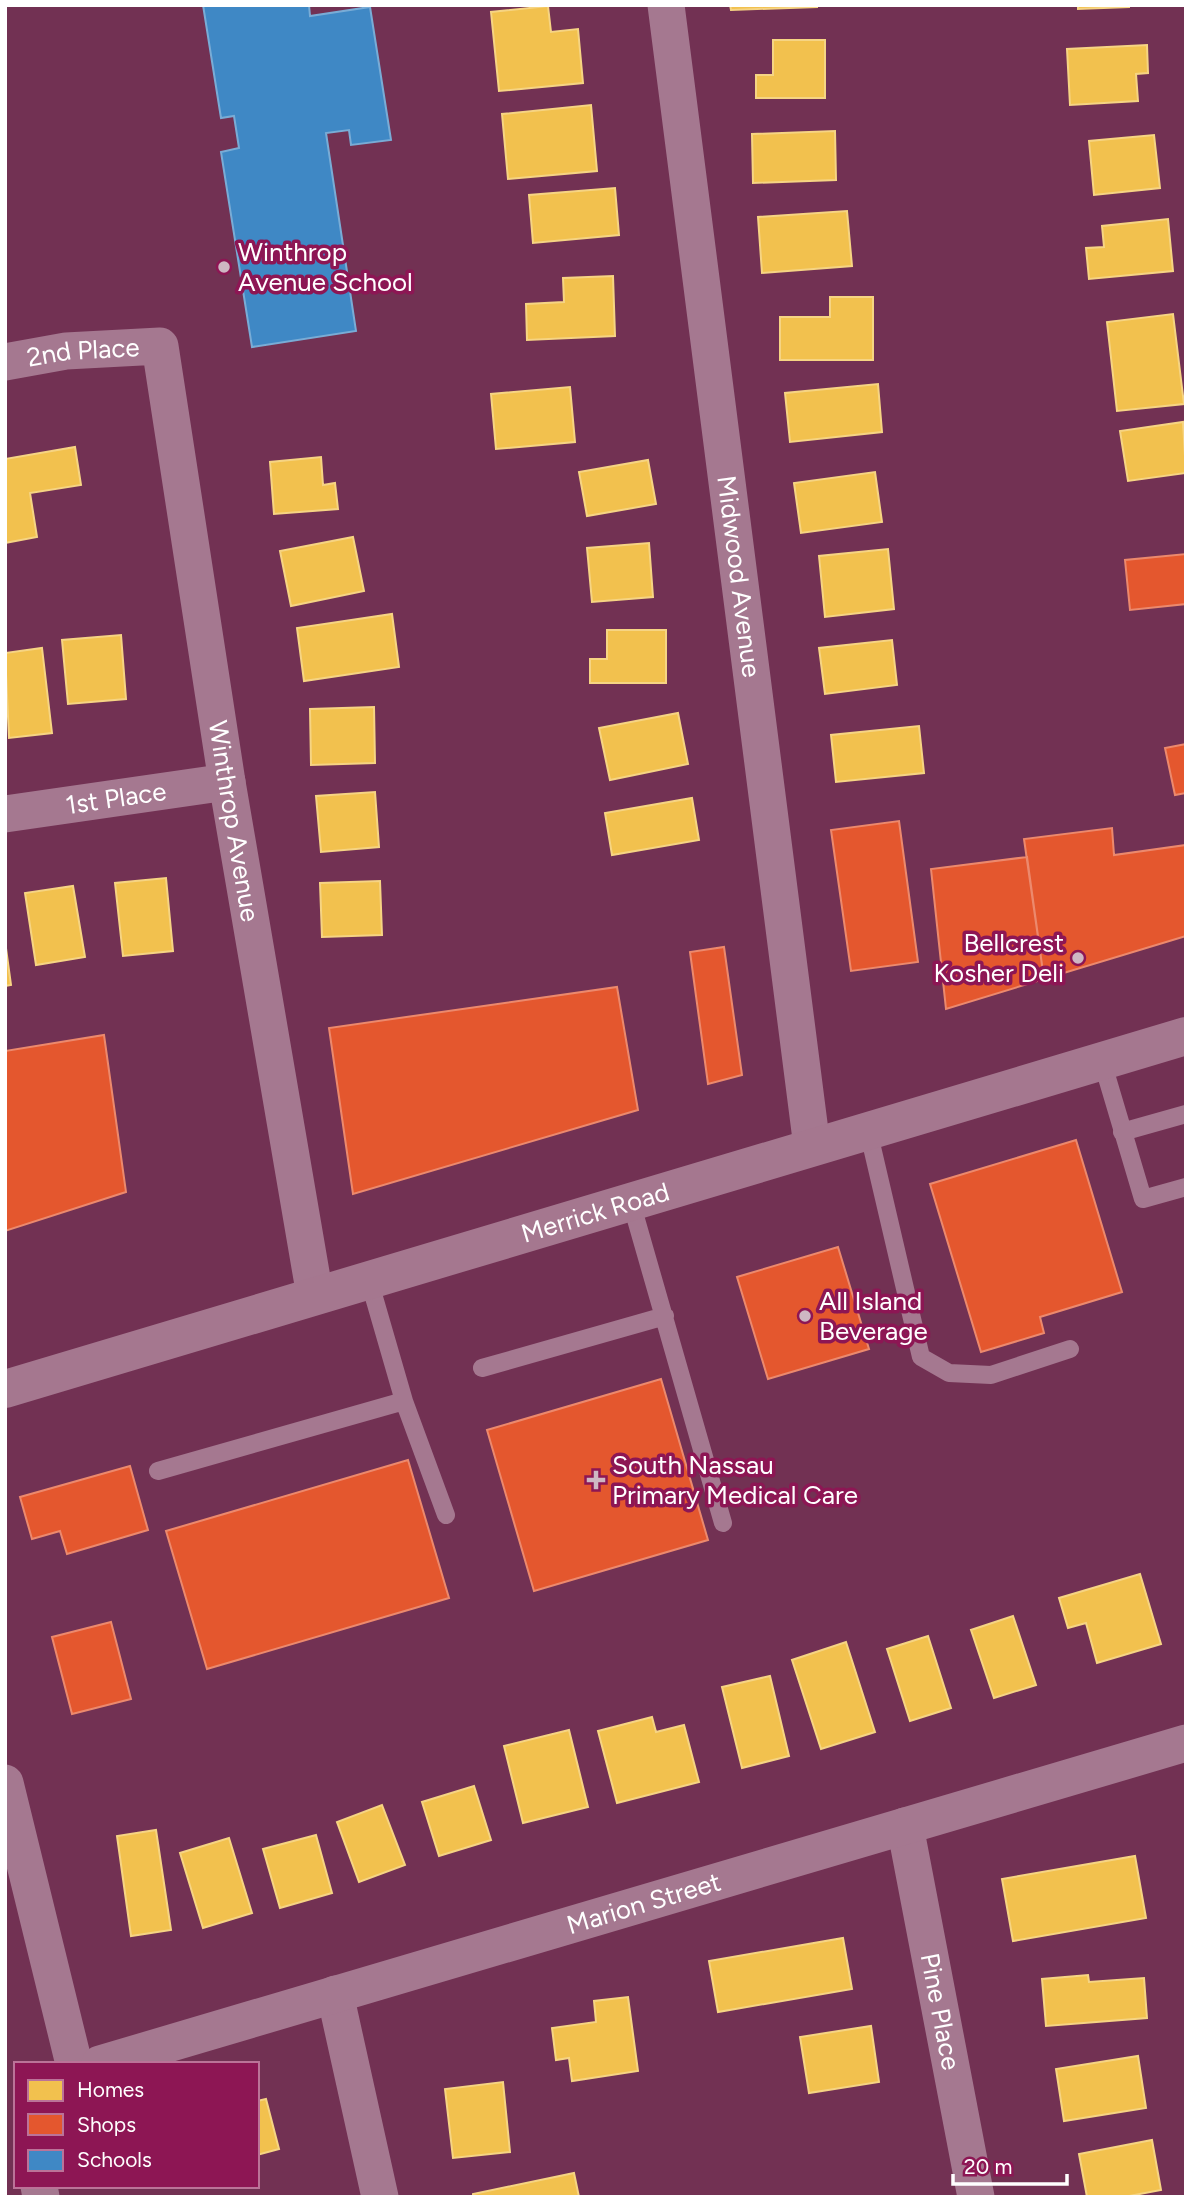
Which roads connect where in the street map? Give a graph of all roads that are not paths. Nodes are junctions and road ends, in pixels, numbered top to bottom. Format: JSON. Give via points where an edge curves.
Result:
{"nodes":[{"id":1,"x":666,"y":5,"type":"edge"},
{"id":2,"x":160,"y":346,"type":"joint"},
{"id":3,"x":5,"y":362,"type":"edge"},
{"id":4,"x":227,"y":782,"type":"junction"},
{"id":5,"x":5,"y":814,"type":"edge"},
{"id":6,"x":1186,"y":1036,"type":"edge"},
{"id":7,"x":1102,"y":1061,"type":"junction"},
{"id":8,"x":1186,"y":1114,"type":"edge"},
{"id":9,"x":868,"y":1130,"type":"junction"},
{"id":10,"x":1122,"y":1132,"type":"junction"},
{"id":11,"x":812,"y":1147,"type":"junction"},
{"id":12,"x":1186,"y":1187,"type":"edge"},
{"id":13,"x":631,"y":1202,"type":"junction"},
{"id":14,"x":369,"y":1280,"type":"junction"},
{"id":15,"x":316,"y":1296,"type":"junction"},
{"id":16,"x":665,"y":1316,"type":"junction"},
{"id":17,"x":1070,"y":1349,"type":"dead end"},
{"id":18,"x":482,"y":1368,"type":"dead end"},
{"id":19,"x":5,"y":1389,"type":"edge"},
{"id":20,"x":404,"y":1401,"type":"junction"},
{"id":21,"x":158,"y":1471,"type":"dead end"},
{"id":22,"x":446,"y":1515,"type":"dead end"},
{"id":23,"x":723,"y":1523,"type":"dead end"},
{"id":24,"x":1186,"y":1743,"type":"edge"},
{"id":25,"x":5,"y":1783,"type":"edge"},
{"id":26,"x":905,"y":1826,"type":"junction"},
{"id":27,"x":335,"y":1994,"type":"junction"},
{"id":28,"x":74,"y":2062,"type":"edge"},
{"id":29,"x":107,"y":2062,"type":"edge"},
{"id":30,"x":380,"y":2197,"type":"edge"},
{"id":31,"x":976,"y":2197,"type":"edge"}],
"edges":[{"from":1,"to":11,"type":"street","name":"Midwood Avenue"},
{"from":2,"to":3,"type":"street","name":"2nd Place","via":[[66,351]]},
{"from":2,"to":4,"type":"street","name":"Winthrop Avenue"},
{"from":4,"to":5,"type":"street","name":"1st Place"},
{"from":4,"to":15,"type":"street","name":"Winthrop Avenue"},
{"from":6,"to":7,"type":"main road","name":"Merrick Road"},
{"from":7,"to":9,"type":"main road","name":"Merrick Road"},
{"from":7,"to":10,"type":"lane"},
{"from":8,"to":10,"type":"lane"},
{"from":9,"to":11,"type":"main road","name":"Merrick Road"},
{"from":9,"to":17,"type":"lane","via":[[921,1357],[949,1373],[991,1375]]},
{"from":10,"to":12,"type":"lane","via":[[1143,1199]]},
{"from":11,"to":13,"type":"main road","name":"Merrick Road"},
{"from":13,"to":14,"type":"main road","name":"Merrick Road"},
{"from":13,"to":16,"type":"lane"},
{"from":14,"to":15,"type":"main road","name":"Merrick Road"},
{"from":14,"to":20,"type":"lane"},
{"from":15,"to":19,"type":"main road","name":"Merrick Road"},
{"from":16,"to":18,"type":"lane"},
{"from":16,"to":23,"type":"lane"},
{"from":20,"to":21,"type":"lane"},
{"from":20,"to":22,"type":"lane"},
{"from":24,"to":26,"type":"street","name":"Marion Street"},
{"from":25,"to":28,"type":"street"},
{"from":26,"to":27,"type":"street","name":"Marion Street"},
{"from":26,"to":31,"type":"street","name":"Pine Place"},
{"from":27,"to":29,"type":"street","name":"Marion Street"},
{"from":27,"to":30,"type":"street"}]}
